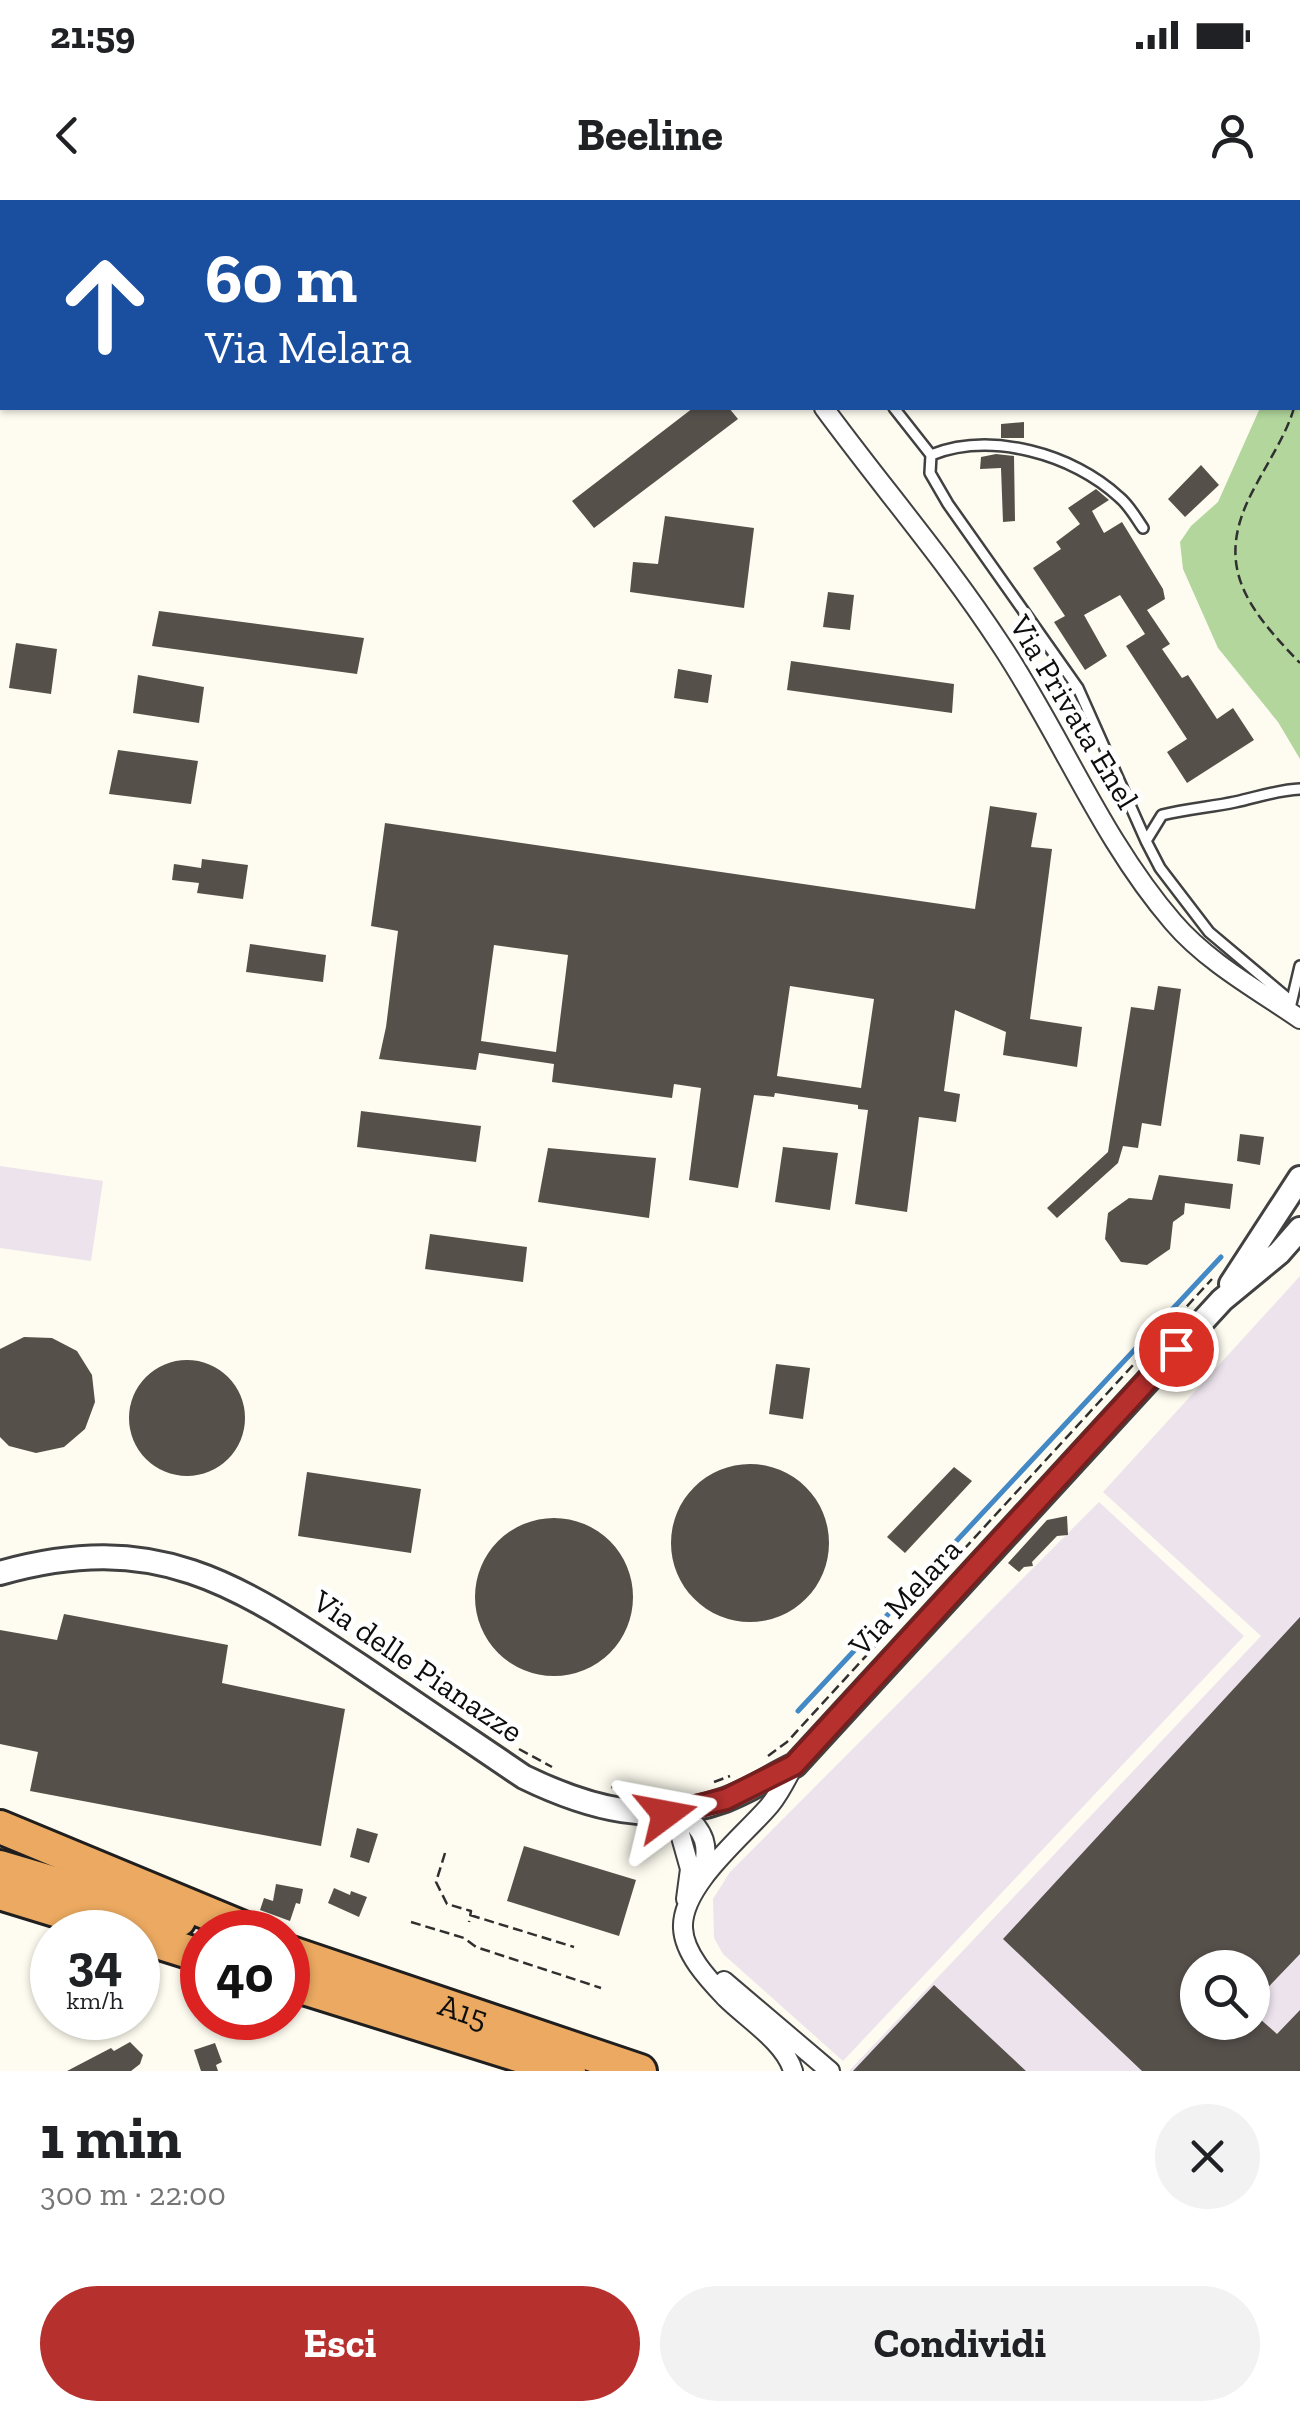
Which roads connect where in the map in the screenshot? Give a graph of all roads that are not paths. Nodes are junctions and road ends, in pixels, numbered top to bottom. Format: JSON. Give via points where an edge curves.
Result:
{"nodes":[{"id":1,"x":826,"y":410,"type":"edge"},
{"id":2,"x":896,"y":410,"type":"edge"},
{"id":3,"x":906,"y":410,"type":"edge"},
{"id":4,"x":901,"y":417,"type":"junction"},
{"id":5,"x":931,"y":455,"type":"junction"},
{"id":6,"x":1144,"y":528,"type":"dead end"},
{"id":7,"x":1300,"y":789,"type":"edge"},
{"id":8,"x":1146,"y":842,"type":"junction"},
{"id":9,"x":1300,"y":966,"type":"edge"},
{"id":10,"x":1293,"y":1011,"type":"edge"},
{"id":11,"x":1300,"y":1178,"type":"edge"},
{"id":12,"x":1300,"y":1229,"type":"edge"},
{"id":13,"x":1222,"y":1300,"type":"junction"},
{"id":14,"x":0,"y":1574,"type":"edge"},
{"id":15,"x":794,"y":1765,"type":"junction"},
{"id":16,"x":678,"y":1812,"type":"junction"},
{"id":17,"x":0,"y":1827,"type":"edge"},
{"id":18,"x":0,"y":1867,"type":"edge"},
{"id":19,"x":696,"y":1890,"type":"junction"},
{"id":20,"x":0,"y":1893,"type":"edge"},
{"id":21,"x":55,"y":1910,"type":"edge"},
{"id":22,"x":200,"y":1910,"type":"edge"},
{"id":23,"x":684,"y":1916,"type":"junction"},
{"id":24,"x":180,"y":1920,"type":"edge"},
{"id":25,"x":310,"y":1958,"type":"edge"},
{"id":26,"x":696,"y":1959,"type":"junction"},
{"id":27,"x":310,"y":1990,"type":"edge"},
{"id":28,"x":569,"y":2071,"type":"edge"},
{"id":29,"x":640,"y":2071,"type":"edge"},
{"id":30,"x":793,"y":2071,"type":"edge"},
{"id":31,"x":830,"y":2071,"type":"edge"}],
"edges":[{"from":1,"to":10,"type":"street","name":"Via Privata Enel","via":[[974,602],[1145,886],[1218,962]]},
{"from":2,"to":4,"type":"lane"},
{"from":3,"to":4,"type":"lane"},
{"from":4,"to":5,"type":"lane"},
{"from":5,"to":6,"type":"lane","via":[[1010,445],[1075,468],[1120,497]]},
{"from":5,"to":8,"type":"lane","via":[[930,474],[948,504],[1078,688]]},
{"from":7,"to":8,"type":"lane","via":[[1162,815]]},
{"from":8,"to":10,"type":"lane","via":[[1209,932]]},
{"from":9,"to":10,"type":"lane"},
{"from":11,"to":13,"type":"street"},
{"from":12,"to":13,"type":"street"},
{"from":13,"to":15,"type":"street","name":"Via Melara"},
{"from":14,"to":16,"type":"street","name":"Via delle Pianazze","via":[[104,1558],[211,1577],[284,1616],[524,1777],[604,1808]]},
{"from":15,"to":16,"type":"street","name":"Via delle Pianazze","via":[[726,1799]]},
{"from":15,"to":19,"type":"street","name":"Via Melara","via":[[774,1802]]},
{"from":16,"to":19,"type":"street","via":[[695,1822],[707,1844]]},
{"from":16,"to":23,"type":"street","via":[[690,1869]]},
{"from":17,"to":22,"type":"highway"},
{"from":18,"to":24,"type":"highway"},
{"from":19,"to":23,"type":"street","name":"Via Melara"},
{"from":20,"to":21,"type":"highway"},
{"from":23,"to":26,"type":"street","via":[[684,1937]]},
{"from":25,"to":29,"type":"highway","name":"A15"},
{"from":26,"to":30,"type":"street"},
{"from":26,"to":31,"type":"street"},
{"from":27,"to":28,"type":"highway","name":"A15"}]}
